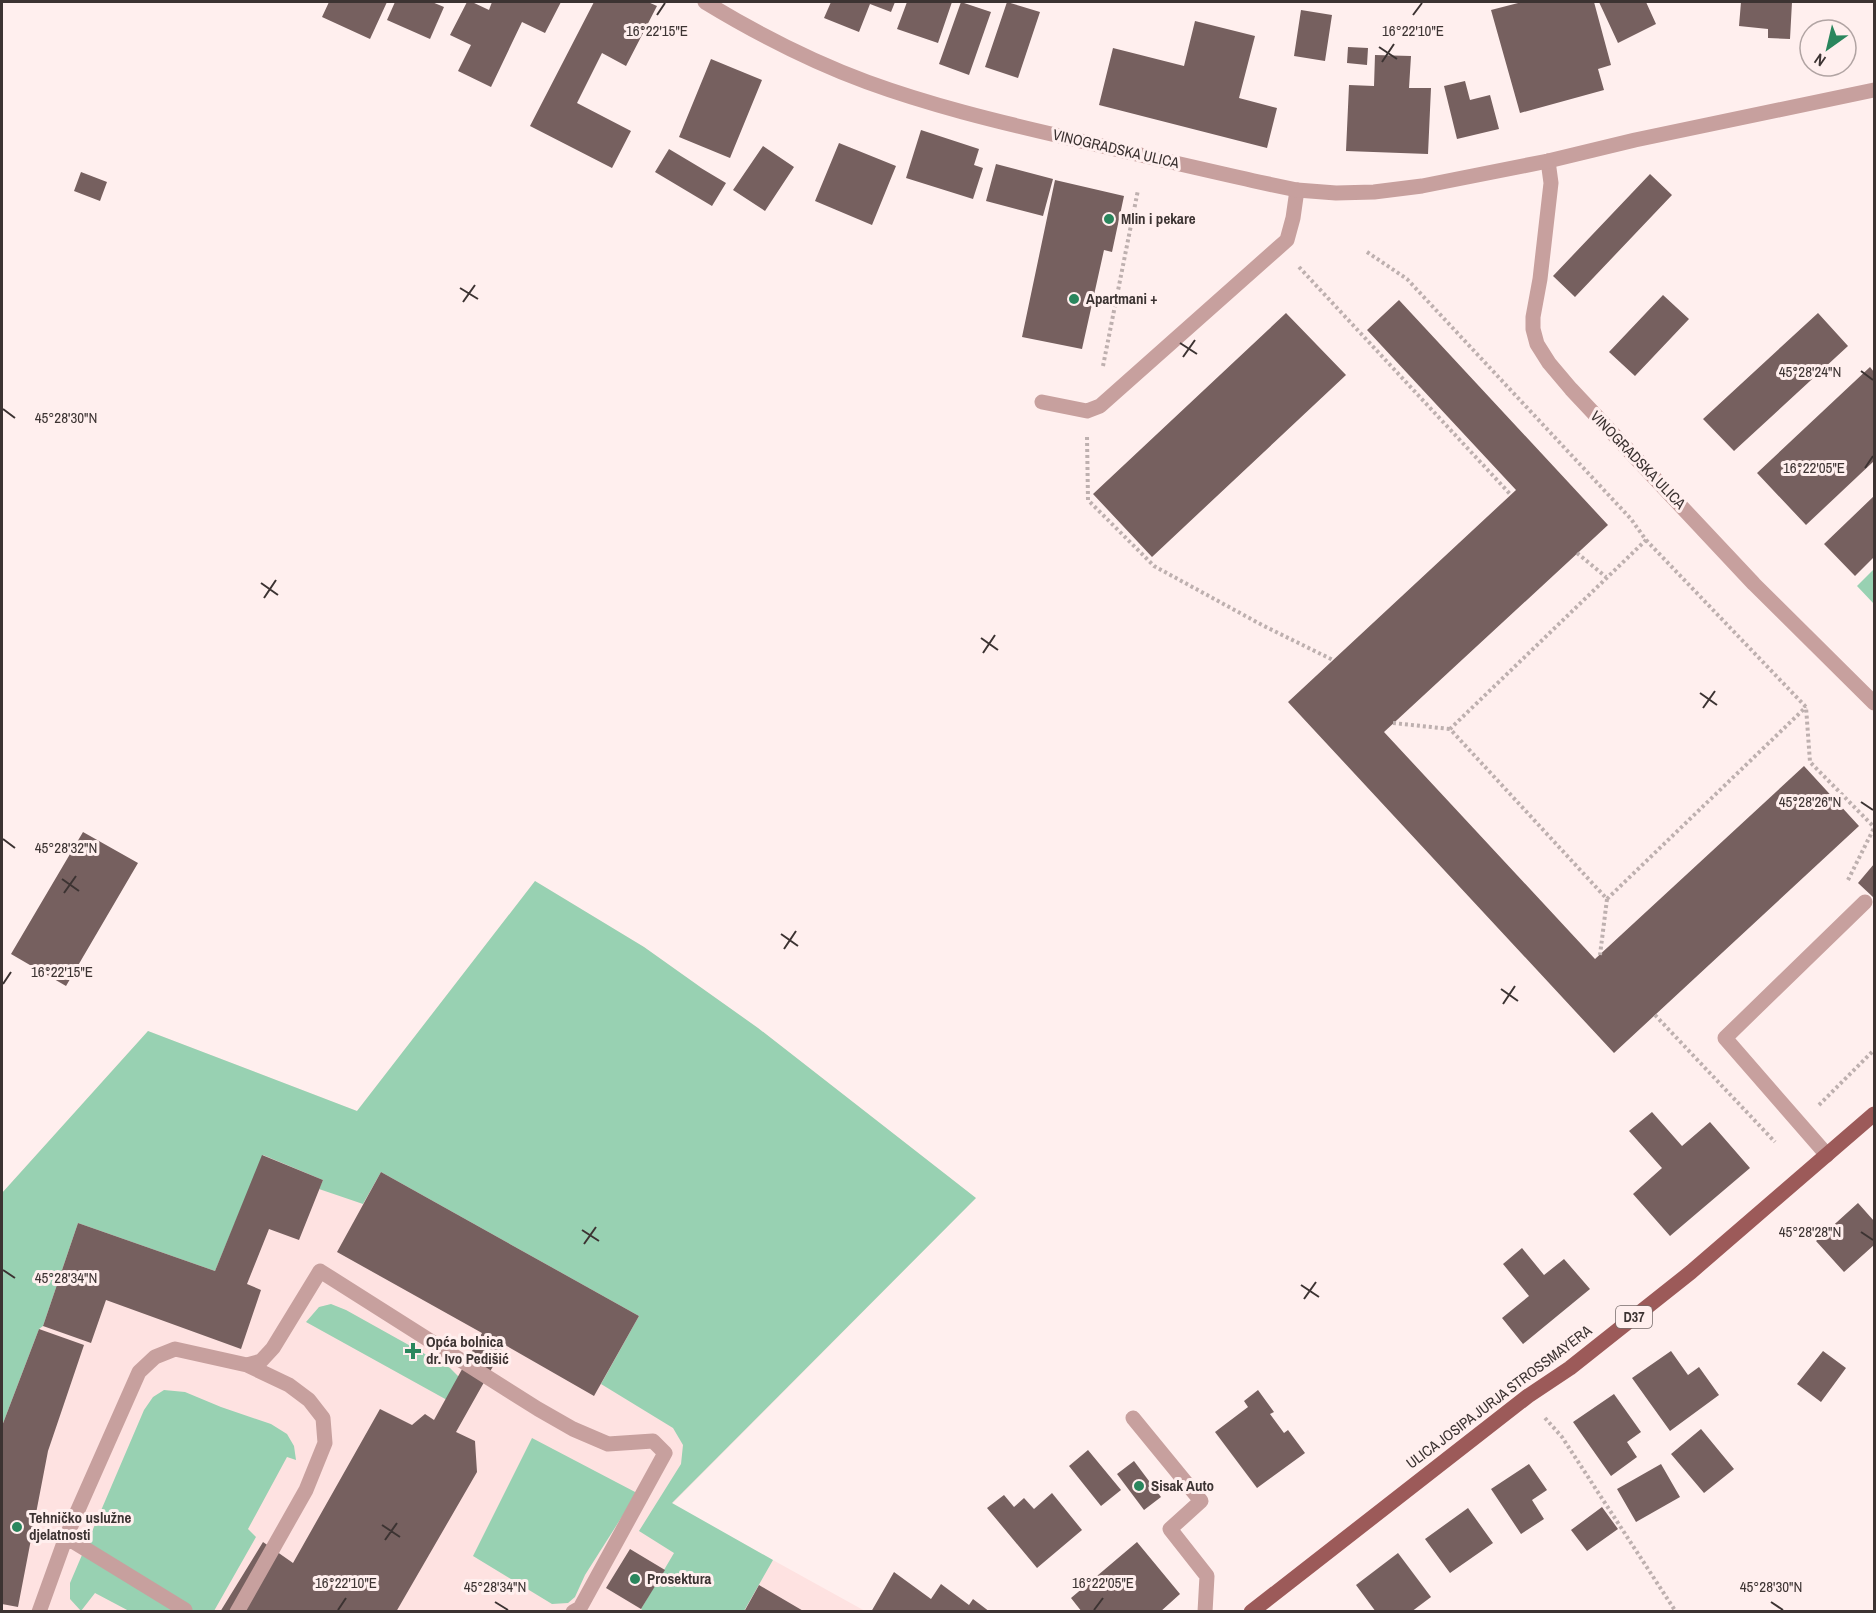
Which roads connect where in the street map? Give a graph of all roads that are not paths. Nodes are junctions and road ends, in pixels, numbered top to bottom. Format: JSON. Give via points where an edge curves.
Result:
{"nodes":[{"id":1,"x":705,"y":2,"type":"edge"},
{"id":2,"x":1875,"y":90,"type":"edge"},
{"id":3,"x":1548,"y":161,"type":"junction"},
{"id":4,"x":1297,"y":189,"type":"junction"},
{"id":5,"x":1042,"y":402,"type":"dead end"},
{"id":6,"x":1875,"y":703,"type":"edge"},
{"id":7,"x":1866,"y":902,"type":"road end"},
{"id":8,"x":1875,"y":1114,"type":"edge"},
{"id":9,"x":1827,"y":1155,"type":"junction"},
{"id":10,"x":247,"y":1365,"type":"junction"},
{"id":11,"x":1133,"y":1418,"type":"dead end"},
{"id":12,"x":66,"y":1537,"type":"junction"},
{"id":13,"x":185,"y":1610,"type":"dead end"},
{"id":14,"x":39,"y":1611,"type":"edge"},
{"id":15,"x":237,"y":1611,"type":"edge"},
{"id":16,"x":573,"y":1611,"type":"edge"},
{"id":17,"x":1205,"y":1611,"type":"edge"},
{"id":18,"x":1251,"y":1611,"type":"edge"}],
"edges":[{"from":1,"to":4,"type":"street","name":"VINOGRADSKA ULICA","via":[[794,51],[894,92],[1004,123]]},
{"from":2,"to":3,"type":"street","name":"VINOGRADSKA ULICA"},
{"from":3,"to":4,"type":"street","name":"VINOGRADSKA ULICA","via":[[1374,192]]},
{"from":3,"to":6,"type":"street","name":"VINOGRADSKA ULICA","via":[[1551,183],[1533,317],[1537,344],[1571,389],[1754,584]]},
{"from":4,"to":5,"type":"street","via":[[1287,240],[1100,406],[1087,411]]},
{"from":7,"to":9,"type":"street","via":[[1725,1038]]},
{"from":8,"to":9,"type":"main road","name":"ULICA JOSIPA JURJA STROSSMAYERA","number":"D37"},
{"from":9,"to":18,"type":"main road","name":"ULICA JOSIPA JURJA STROSSMAYERA","number":"D37","via":[[1691,1272],[1570,1368],[1528,1396]]},
{"from":10,"to":12,"type":"street","via":[[175,1349],[155,1357],[139,1372]]},
{"from":10,"to":15,"type":"street","via":[[289,1385],[309,1400],[323,1418],[326,1443],[306,1490]]},
{"from":10,"to":16,"type":"street","via":[[261,1361],[273,1348],[320,1270],[573,1429],[608,1444],[654,1441],[665,1453],[580,1608]]},
{"from":11,"to":17,"type":"street","via":[[1201,1500],[1170,1529],[1207,1576]]},
{"from":12,"to":13,"type":"street"},
{"from":12,"to":14,"type":"street"}]}
